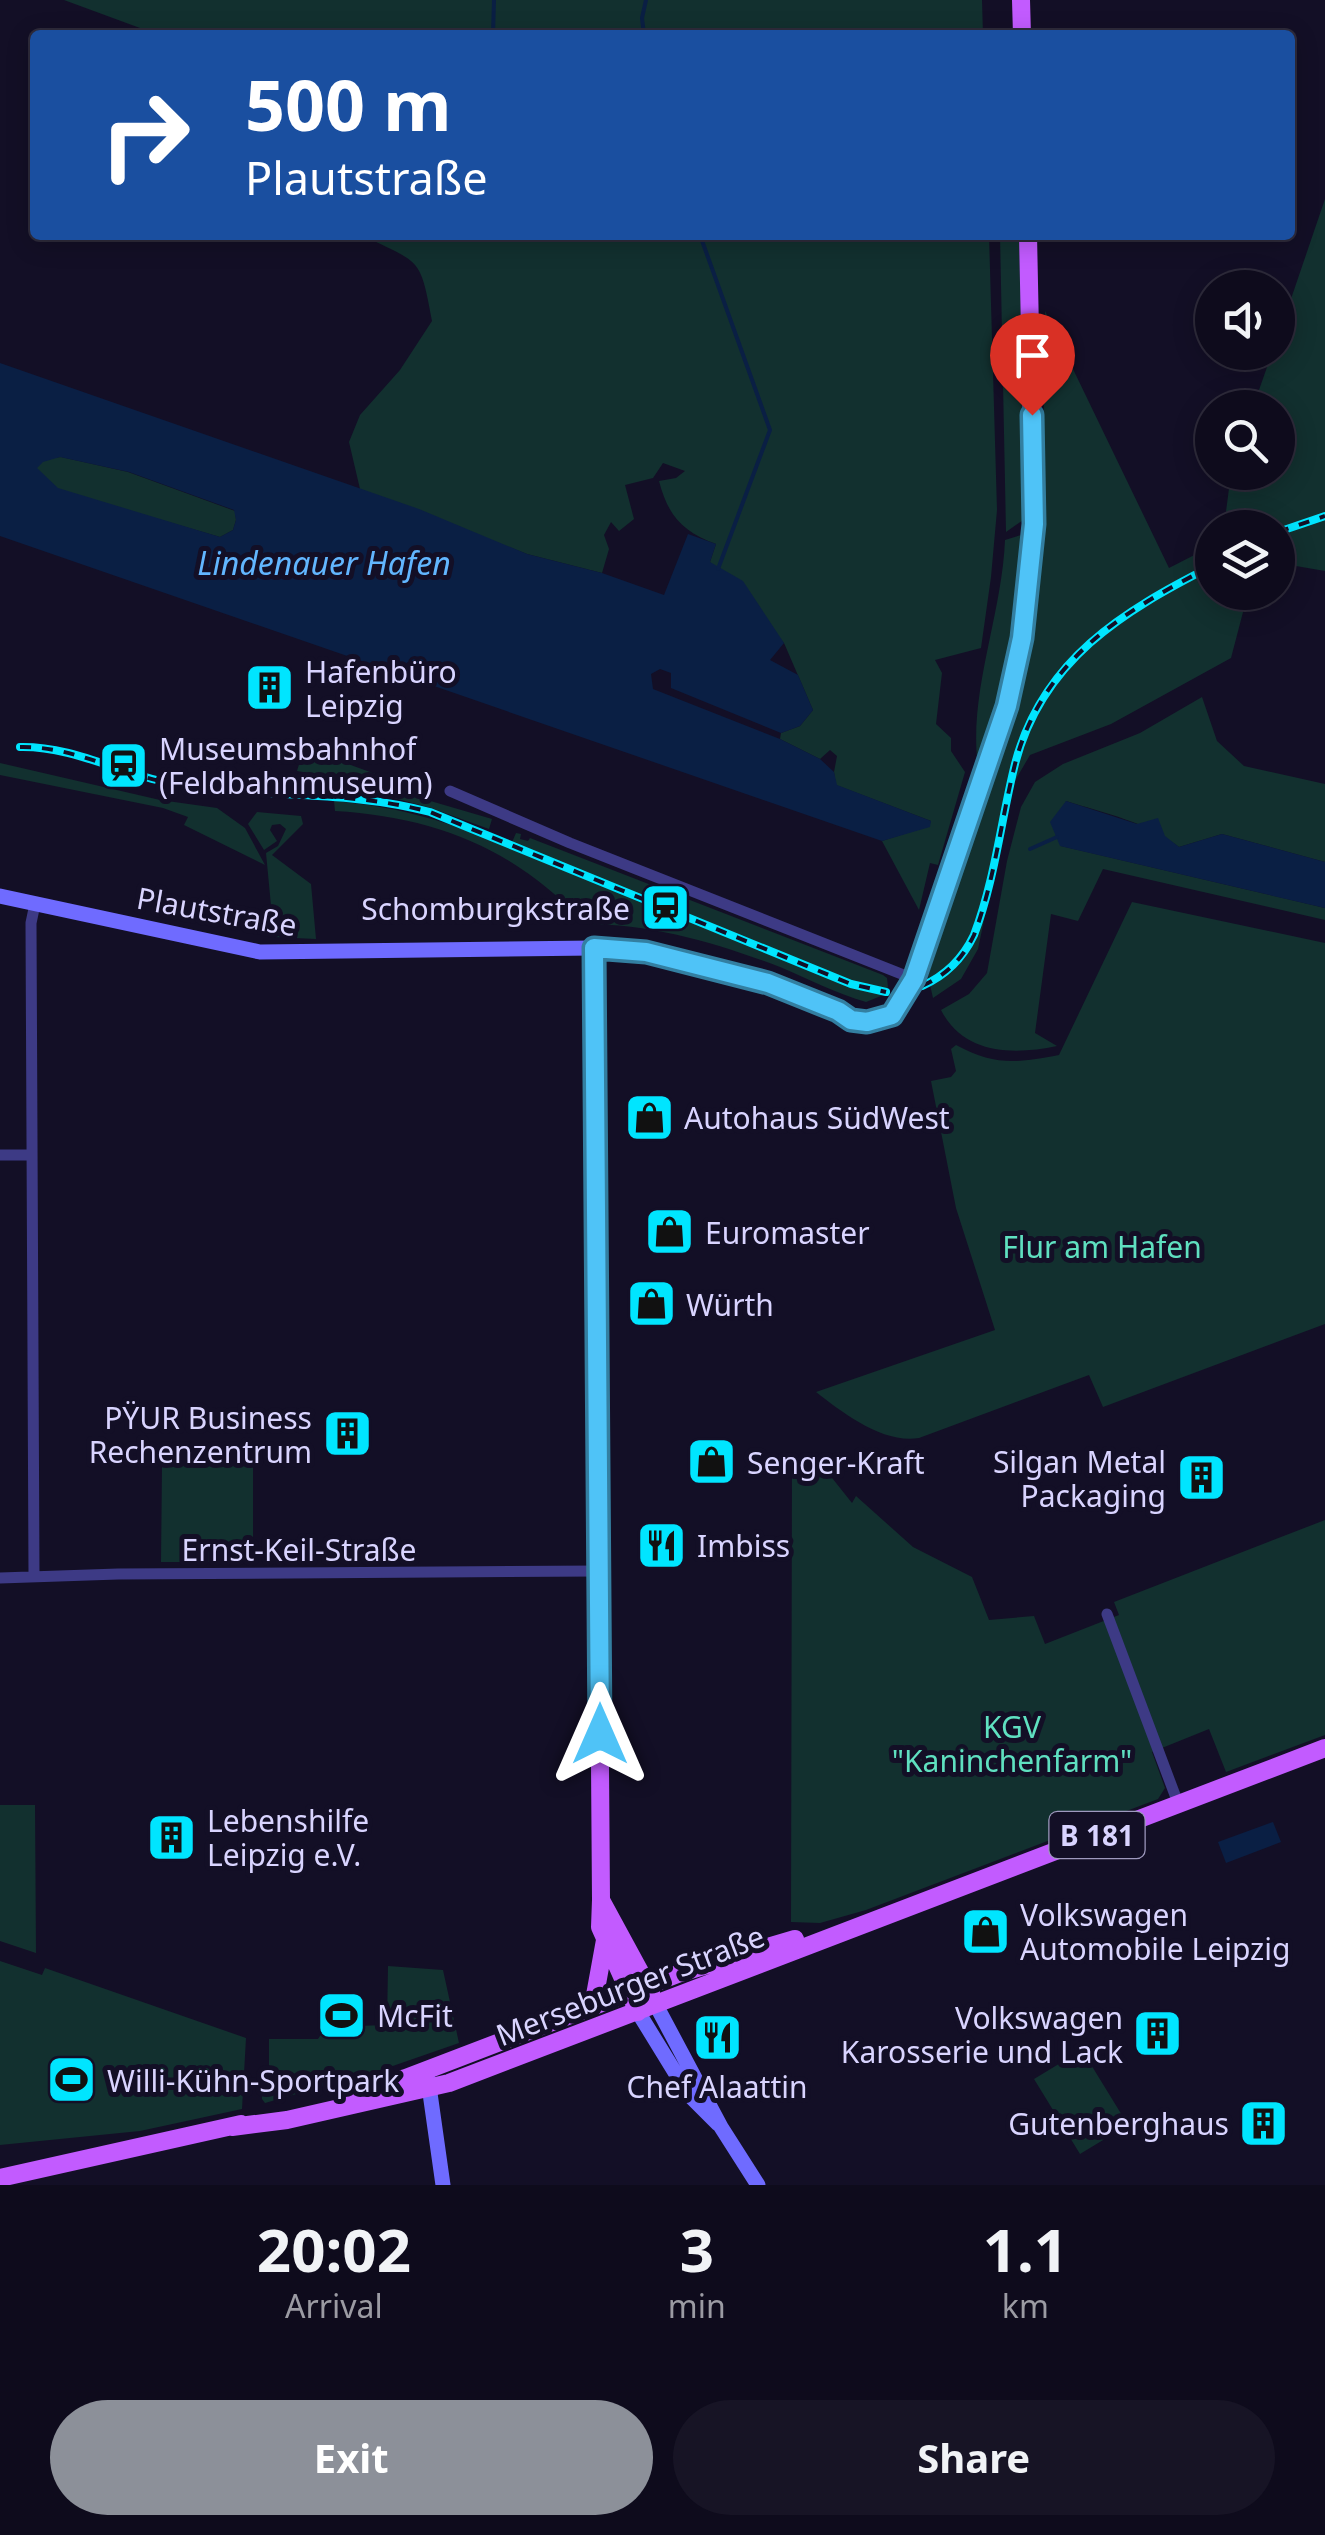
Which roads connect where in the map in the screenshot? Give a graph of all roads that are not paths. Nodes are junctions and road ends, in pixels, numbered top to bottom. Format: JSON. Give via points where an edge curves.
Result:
{"nodes":[{"id":1,"x":1022,"y":0,"type":"edge"},
{"id":2,"x":1022,"y":30,"type":"edge"},
{"id":3,"x":1028,"y":240,"type":"edge"},
{"id":4,"x":450,"y":791,"type":"dead end"},
{"id":5,"x":0,"y":896,"type":"edge"},
{"id":6,"x":35,"y":904,"type":"junction"},
{"id":7,"x":594,"y":948,"type":"junction"},
{"id":8,"x":908,"y":989,"type":"junction"},
{"id":9,"x":0,"y":1155,"type":"edge"},
{"id":10,"x":31,"y":1155,"type":"junction"},
{"id":11,"x":599,"y":1571,"type":"junction"},
{"id":12,"x":34,"y":1576,"type":"junction"},
{"id":13,"x":0,"y":1578,"type":"edge"},
{"id":14,"x":1107,"y":1614,"type":"dead end"},
{"id":15,"x":1325,"y":1748,"type":"edge"},
{"id":16,"x":1178,"y":1804,"type":"junction"},
{"id":17,"x":601,"y":1900,"type":"junction"},
{"id":18,"x":869,"y":1922,"type":"junction"},
{"id":19,"x":606,"y":1940,"type":"junction"},
{"id":20,"x":647,"y":1985,"type":"junction"},
{"id":21,"x":629,"y":1992,"type":"junction"},
{"id":22,"x":589,"y":2008,"type":"junction"},
{"id":23,"x":647,"y":2008,"type":"junction"},
{"id":24,"x":428,"y":2079,"type":"junction"},
{"id":25,"x":0,"y":2178,"type":"edge"},
{"id":26,"x":443,"y":2185,"type":"edge"},
{"id":27,"x":758,"y":2185,"type":"edge"}],
"edges":[{"from":1,"to":2,"type":"main road"},
{"from":3,"to":8,"type":"main road","via":[[1034,524],[1022,638],[1007,706]]},
{"from":4,"to":8,"type":"street"},
{"from":5,"to":6,"type":"main road","name":"Plautstraße"},
{"from":6,"to":7,"type":"main road","name":"Plautstraße","via":[[281,954]]},
{"from":6,"to":10,"type":"street"},
{"from":7,"to":8,"type":"main road","name":"Plautstraße","via":[[637,951],[768,983],[851,1020],[892,1015]]},
{"from":7,"to":11,"type":"main road"},
{"from":9,"to":10,"type":"street"},
{"from":10,"to":12,"type":"street"},
{"from":11,"to":12,"type":"street","name":"Ernst-Keil-Straße"},
{"from":11,"to":17,"type":"main road"},
{"from":12,"to":13,"type":"street","name":"Ernst-Keil-Straße"},
{"from":14,"to":16,"type":"street"},
{"from":15,"to":16,"type":"main road","name":"Merseburger Straße","number":"B 181"},
{"from":16,"to":18,"type":"main road","name":"Merseburger Straße","number":"B 181"},
{"from":17,"to":19,"type":"main road","via":[[598,1920]]},
{"from":17,"to":20,"type":"main road"},
{"from":18,"to":20,"type":"main road","name":"Merseburger Straße","number":"B 181"},
{"from":18,"to":23,"type":"main road","name":"Merseburger Straße","number":"B 181"},
{"from":19,"to":21,"type":"main road"},
{"from":19,"to":22,"type":"main road"},
{"from":20,"to":21,"type":"main road","name":"Merseburger Straße","number":"B 181"},
{"from":20,"to":23,"type":"main road"},
{"from":21,"to":22,"type":"main road","name":"Merseburger Straße","number":"B 181"},
{"from":21,"to":23,"type":"main road"},
{"from":22,"to":24,"type":"main road","name":"Merseburger Straße"},
{"from":23,"to":24,"type":"main road","name":"Merseburger Straße"},
{"from":23,"to":27,"type":"main road"},
{"from":24,"to":25,"type":"main road","name":"Merseburger Straße","via":[[287,2120]]},
{"from":24,"to":26,"type":"main road"}]}
